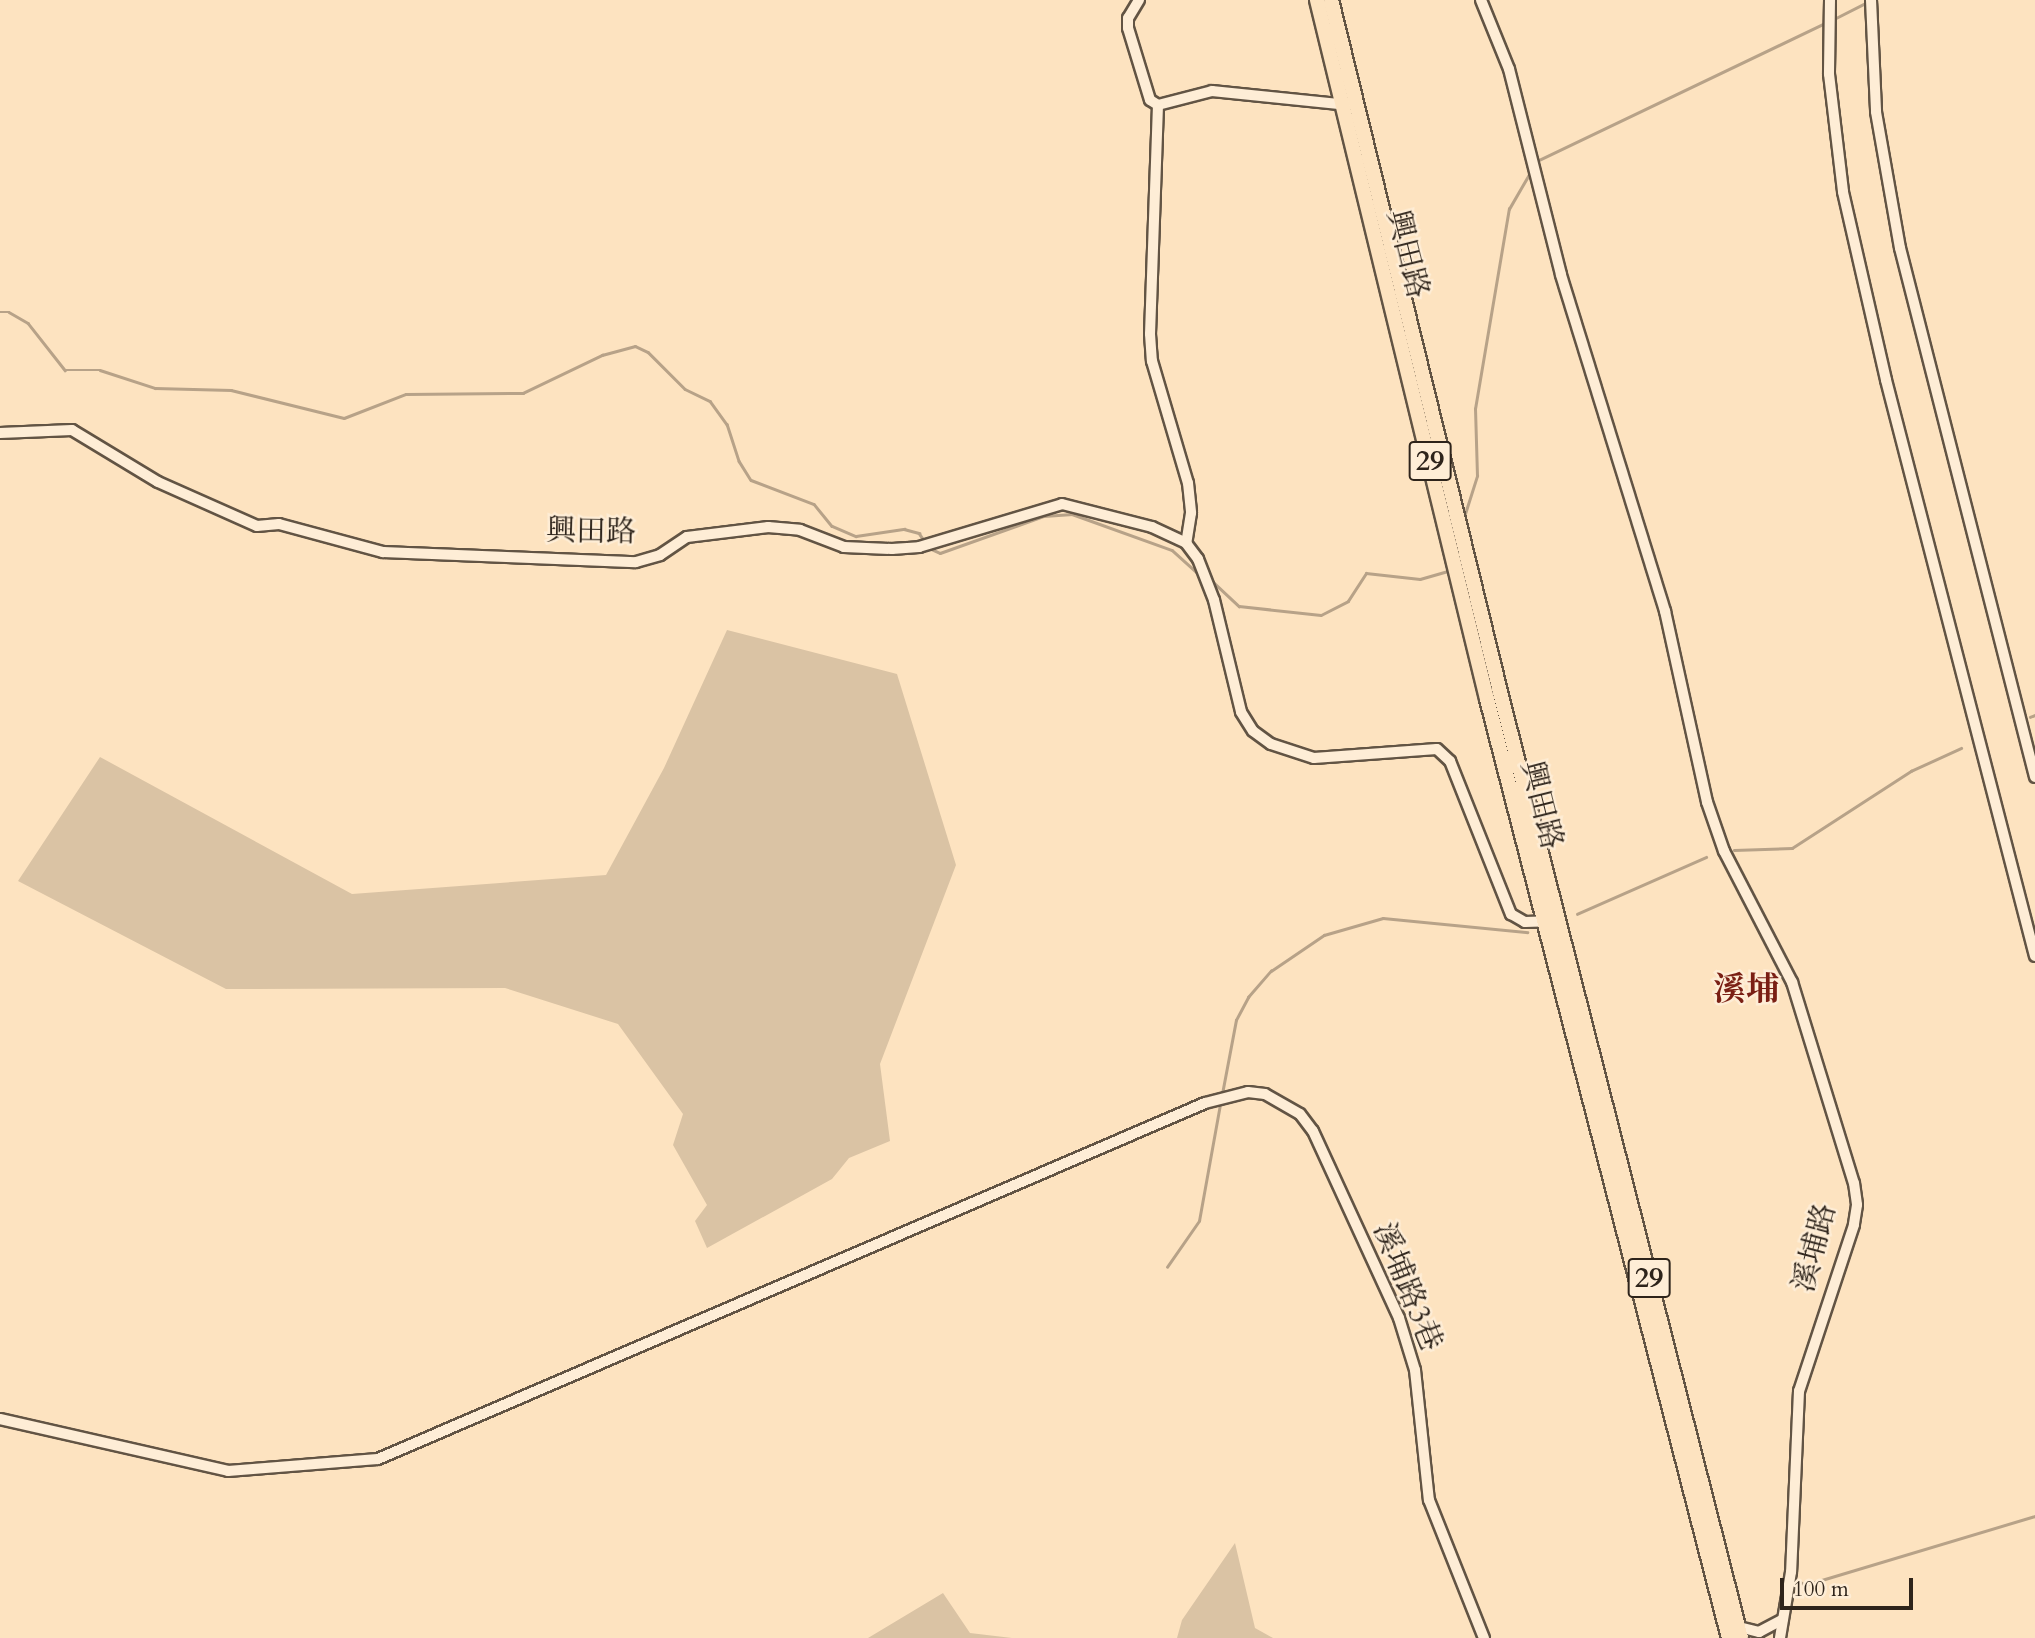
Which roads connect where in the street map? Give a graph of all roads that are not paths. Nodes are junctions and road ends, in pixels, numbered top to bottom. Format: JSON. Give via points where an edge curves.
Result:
{"nodes":[{"id":1,"x":1139,"y":0,"type":"edge"},
{"id":2,"x":1317,"y":0,"type":"edge"},
{"id":3,"x":1331,"y":0,"type":"edge"},
{"id":4,"x":1480,"y":0,"type":"edge"},
{"id":5,"x":1830,"y":0,"type":"edge"},
{"id":6,"x":1871,"y":0,"type":"edge"},
{"id":7,"x":1158,"y":105,"type":"junction"},
{"id":8,"x":1351,"y":105,"type":"junction"},
{"id":9,"x":0,"y":433,"type":"edge"},
{"id":10,"x":1186,"y":543,"type":"junction"},
{"id":11,"x":2035,"y":777,"type":"edge"},
{"id":12,"x":1551,"y":920,"type":"junction"},
{"id":13,"x":2026,"y":922,"type":"junction"},
{"id":14,"x":2035,"y":936,"type":"edge"},
{"id":15,"x":2035,"y":956,"type":"edge"},
{"id":16,"x":0,"y":1419,"type":"edge"},
{"id":17,"x":1783,"y":1619,"type":"junction"},
{"id":18,"x":1736,"y":1634,"type":"edge"},
{"id":19,"x":1484,"y":1638,"type":"edge"},
{"id":20,"x":1780,"y":1638,"type":"edge"}],
"edges":[{"from":1,"to":7,"type":"street","via":[[1128,18],[1128,28],[1150,100]]},
{"from":2,"to":8,"type":"main road","name":"興田路","number":"29"},
{"from":3,"to":8,"type":"main road","name":"興田路","number":"29"},
{"from":4,"to":17,"type":"street","name":"溪埔路","via":[[1509,69],[1561,275],[1665,611],[1706,802],[1724,851],[1765,924],[1805,1016],[1857,1205],[1799,1391],[1791,1572]]},
{"from":5,"to":13,"type":"street","via":[[1829,74],[1843,192],[1893,406]]},
{"from":6,"to":11,"type":"street","via":[[1876,112],[1893,211]]},
{"from":7,"to":8,"type":"street","via":[[1212,91]]},
{"from":7,"to":10,"type":"street","via":[[1150,334],[1152,361],[1188,483],[1191,513]]},
{"from":8,"to":12,"type":"main road","name":"興田路","number":"29"},
{"from":9,"to":10,"type":"street","name":"興田路","via":[[72,430],[158,482],[257,526],[279,524],[383,552],[636,562],[660,555],[687,537],[768,527],[800,530],[844,547],[892,549],[919,547],[1062,504],[1152,527]]},
{"from":10,"to":12,"type":"street","via":[[1207,577],[1244,722],[1271,744],[1314,758],[1426,748],[1445,754],[1511,914],[1525,922]]},
{"from":12,"to":18,"type":"main road","number":"29"},
{"from":13,"to":14,"type":"street"},
{"from":13,"to":15,"type":"street"},
{"from":16,"to":19,"type":"street","name":"溪埔路3巷","via":[[228,1471],[378,1458],[1216,1099],[1248,1091],[1284,1102],[1300,1114],[1319,1143],[1407,1342],[1415,1370],[1429,1500]]},
{"from":17,"to":18,"type":"street","via":[[1759,1632]]},
{"from":17,"to":20,"type":"street","name":"溪埔路"}]}
